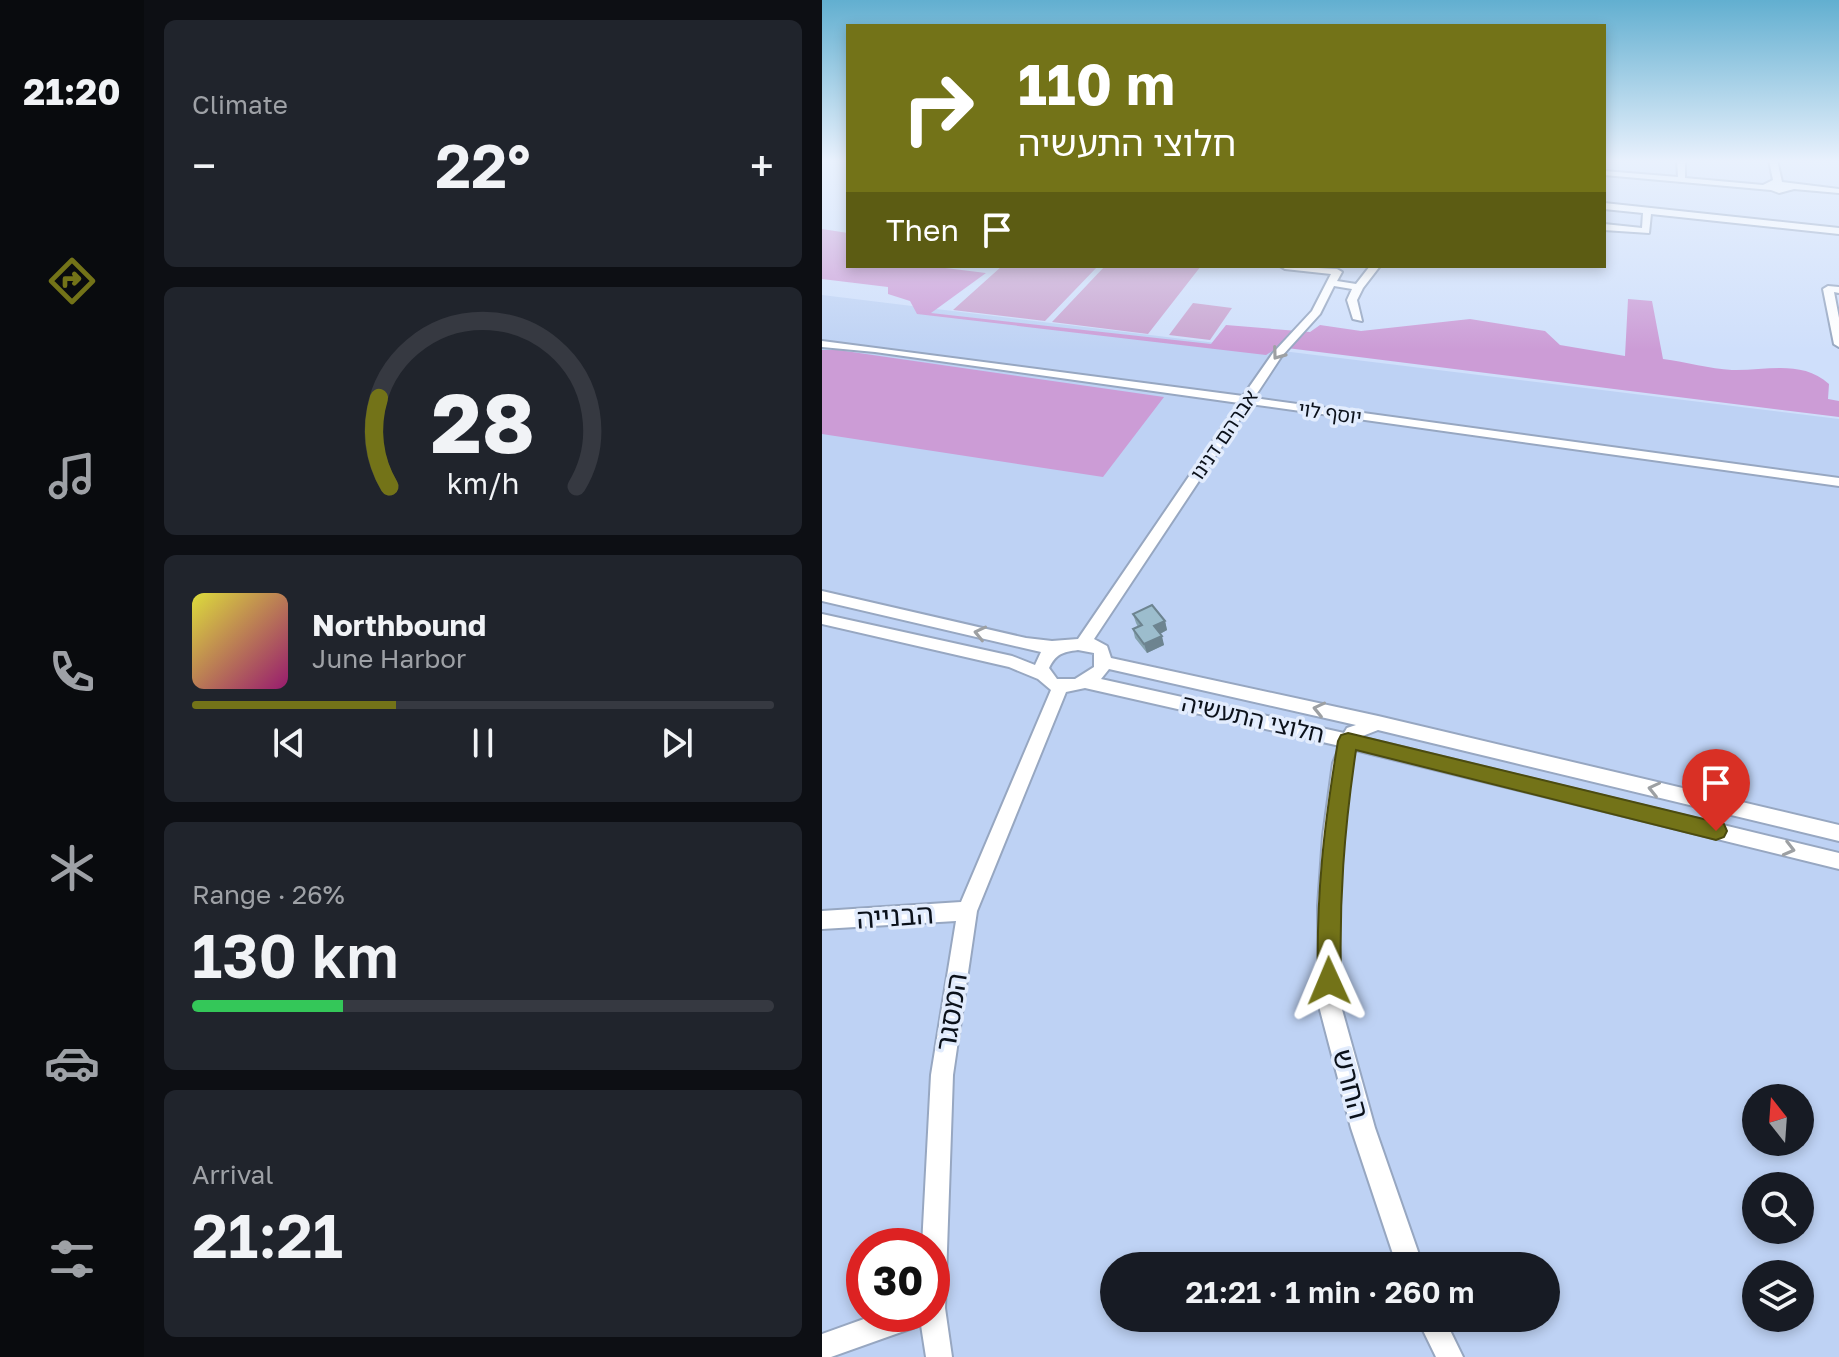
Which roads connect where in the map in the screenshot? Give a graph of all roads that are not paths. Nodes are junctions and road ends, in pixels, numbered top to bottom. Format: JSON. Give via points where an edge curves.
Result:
{"nodes":[{"id":1,"x":1646,"y":223,"type":"edge"},
{"id":2,"x":1769,"y":223,"type":"edge"},
{"id":3,"x":1606,"y":227,"type":"edge"},
{"id":4,"x":1839,"y":231,"type":"edge"},
{"id":5,"x":1302,"y":268,"type":"edge"},
{"id":6,"x":1347,"y":268,"type":"edge"},
{"id":7,"x":1373,"y":268,"type":"edge"},
{"id":8,"x":1337,"y":272,"type":"junction"},
{"id":9,"x":1332,"y":283,"type":"junction"},
{"id":10,"x":1358,"y":287,"type":"junction"},
{"id":11,"x":1839,"y":290,"type":"edge"},
{"id":12,"x":1358,"y":319,"type":"dead end"},
{"id":13,"x":822,"y":344,"type":"edge"},
{"id":14,"x":1839,"y":344,"type":"edge"},
{"id":15,"x":1247,"y":402,"type":"junction"},
{"id":16,"x":1839,"y":482,"type":"edge"},
{"id":17,"x":822,"y":596,"type":"edge"},
{"id":18,"x":822,"y":619,"type":"edge"},
{"id":19,"x":1084,"y":642,"type":"junction"},
{"id":20,"x":1056,"y":648,"type":"junction"},
{"id":21,"x":1103,"y":662,"type":"junction"},
{"id":22,"x":1052,"y":680,"type":"junction"},
{"id":23,"x":1086,"y":682,"type":"junction"},
{"id":24,"x":1378,"y":723,"type":"junction"},
{"id":25,"x":1348,"y":741,"type":"junction"},
{"id":26,"x":1839,"y":833,"type":"edge"},
{"id":27,"x":1839,"y":861,"type":"edge"},
{"id":28,"x":967,"y":911,"type":"junction"},
{"id":29,"x":822,"y":920,"type":"edge"},
{"id":30,"x":935,"y":1228,"type":"edge"},
{"id":31,"x":1405,"y":1252,"type":"edge"},
{"id":32,"x":864,"y":1332,"type":"edge"},
{"id":33,"x":935,"y":1332,"type":"edge"},
{"id":34,"x":1437,"y":1332,"type":"edge"},
{"id":35,"x":822,"y":1347,"type":"edge"},
{"id":36,"x":939,"y":1357,"type":"edge"},
{"id":37,"x":1450,"y":1357,"type":"edge"}],
"edges":[{"from":1,"to":3,"type":"street","via":[[1646,231]]},
{"from":2,"to":4,"type":"street"},
{"from":5,"to":8,"type":"street"},
{"from":6,"to":8,"type":"street"},
{"from":7,"to":10,"type":"street"},
{"from":8,"to":9,"type":"street","name":"אברהם דנינו"},
{"from":9,"to":10,"type":"street"},
{"from":9,"to":15,"type":"street","name":"אברהם דנינו","one_way":true},
{"from":10,"to":12,"type":"street","via":[[1352,300]]},
{"from":11,"to":14,"type":"street","via":[[1828,289]]},
{"from":13,"to":15,"type":"street","name":"יוסף לוי"},
{"from":15,"to":16,"type":"street","name":"יוסף לוי"},
{"from":15,"to":19,"type":"street","name":"אברהם דנינו"},
{"from":20,"to":17,"type":"street","one_way":true},
{"from":18,"to":22,"type":"street","via":[[1012,662]]},
{"from":19,"to":20,"type":"street"},
{"from":19,"to":21,"type":"street","via":[[1099,649]]},
{"from":20,"to":22,"type":"street","via":[[1044,661]]},
{"from":21,"to":23,"type":"street"},
{"from":24,"to":21,"type":"street","name":"חלוצי התעשיה","one_way":true},
{"from":22,"to":23,"type":"street","name":"חלוצי התעשיה"},
{"from":22,"to":28,"type":"street","name":"המסגר"},
{"from":23,"to":25,"type":"street","name":"חלוצי התעשיה"},
{"from":24,"to":25,"type":"street","via":[[1359,728]]},
{"from":26,"to":24,"type":"street","name":"חלוצי התעשיה","one_way":true},
{"from":25,"to":27,"type":"street","name":"חלוצי התעשיה","one_way":true},
{"from":25,"to":31,"type":"street","name":"החרש","via":[[1328,892],[1330,1006],[1363,1128]]},
{"from":28,"to":29,"type":"street","name":"הבנייה"},
{"from":28,"to":30,"type":"street","name":"המסגר","via":[[942,1075]]},
{"from":32,"to":35,"type":"street"},
{"from":33,"to":36,"type":"street","name":"המסגר"},
{"from":34,"to":37,"type":"street"}]}
